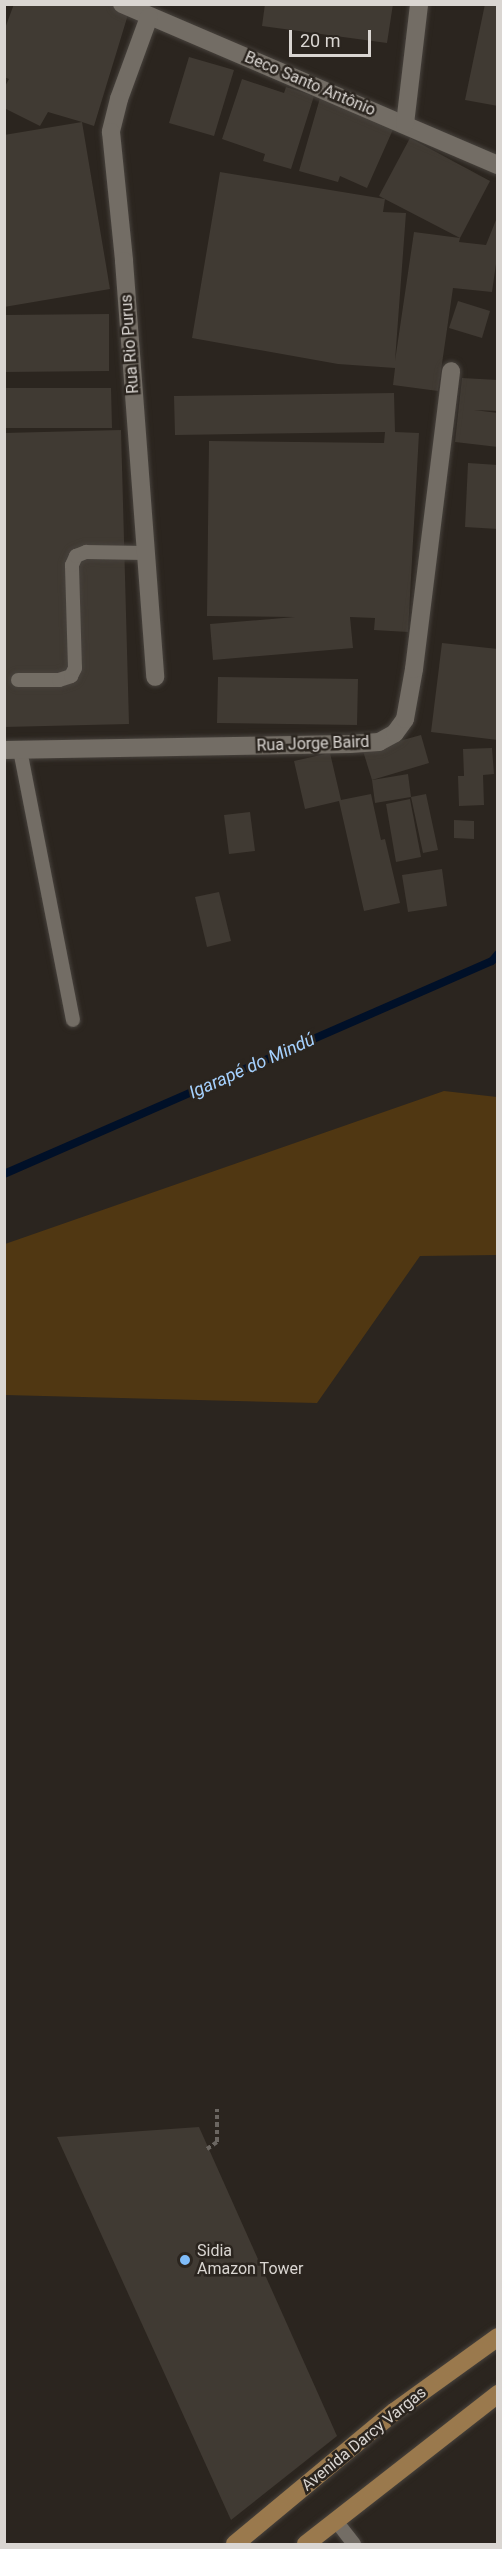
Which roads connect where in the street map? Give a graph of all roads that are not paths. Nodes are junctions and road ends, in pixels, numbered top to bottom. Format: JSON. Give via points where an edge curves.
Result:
{"nodes":[{"id":1,"x":419,"y":4,"type":"edge"},
{"id":2,"x":126,"y":5,"type":"edge"},
{"id":3,"x":149,"y":17,"type":"junction"},
{"id":4,"x":405,"y":124,"type":"junction"},
{"id":5,"x":498,"y":165,"type":"edge"},
{"id":6,"x":451,"y":372,"type":"dead end"},
{"id":7,"x":145,"y":553,"type":"junction"},
{"id":8,"x":155,"y":677,"type":"dead end"},
{"id":9,"x":18,"y":680,"type":"dead end"},
{"id":10,"x":12,"y":750,"type":"edge"},
{"id":11,"x":73,"y":1020,"type":"dead end"},
{"id":12,"x":498,"y":2337,"type":"edge"},
{"id":13,"x":498,"y":2394,"type":"edge"},
{"id":14,"x":336,"y":2521,"type":"junction"},
{"id":15,"x":235,"y":2544,"type":"edge"},
{"id":16,"x":306,"y":2544,"type":"edge"},
{"id":17,"x":354,"y":2544,"type":"edge"}],
"edges":[{"from":1,"to":4,"type":"street"},
{"from":2,"to":3,"type":"street","name":"Beco Santo Antônio"},
{"from":3,"to":4,"type":"street","name":"Beco Santo Antônio"},
{"from":3,"to":7,"type":"street","name":"Rua Rio Purus","via":[[111,132]]},
{"from":4,"to":5,"type":"street","name":"Beco Santo Antônio"},
{"from":6,"to":10,"type":"street","name":"Rua Jorge Baird","via":[[414,669],[405,719],[395,733],[379,742],[350,744]]},
{"from":7,"to":8,"type":"street","name":"Rua Rio Purus"},
{"from":7,"to":9,"type":"lane","via":[[86,552],[76,556],[72,566],[72,676],[59,680]]},
{"from":10,"to":11,"type":"lane"},
{"from":12,"to":15,"type":"main road","name":"Avenida Darcy Vargas","via":[[394,2412]]},
{"from":13,"to":14,"type":"main road"},
{"from":14,"to":16,"type":"main road"},
{"from":14,"to":17,"type":"lane"}]}
